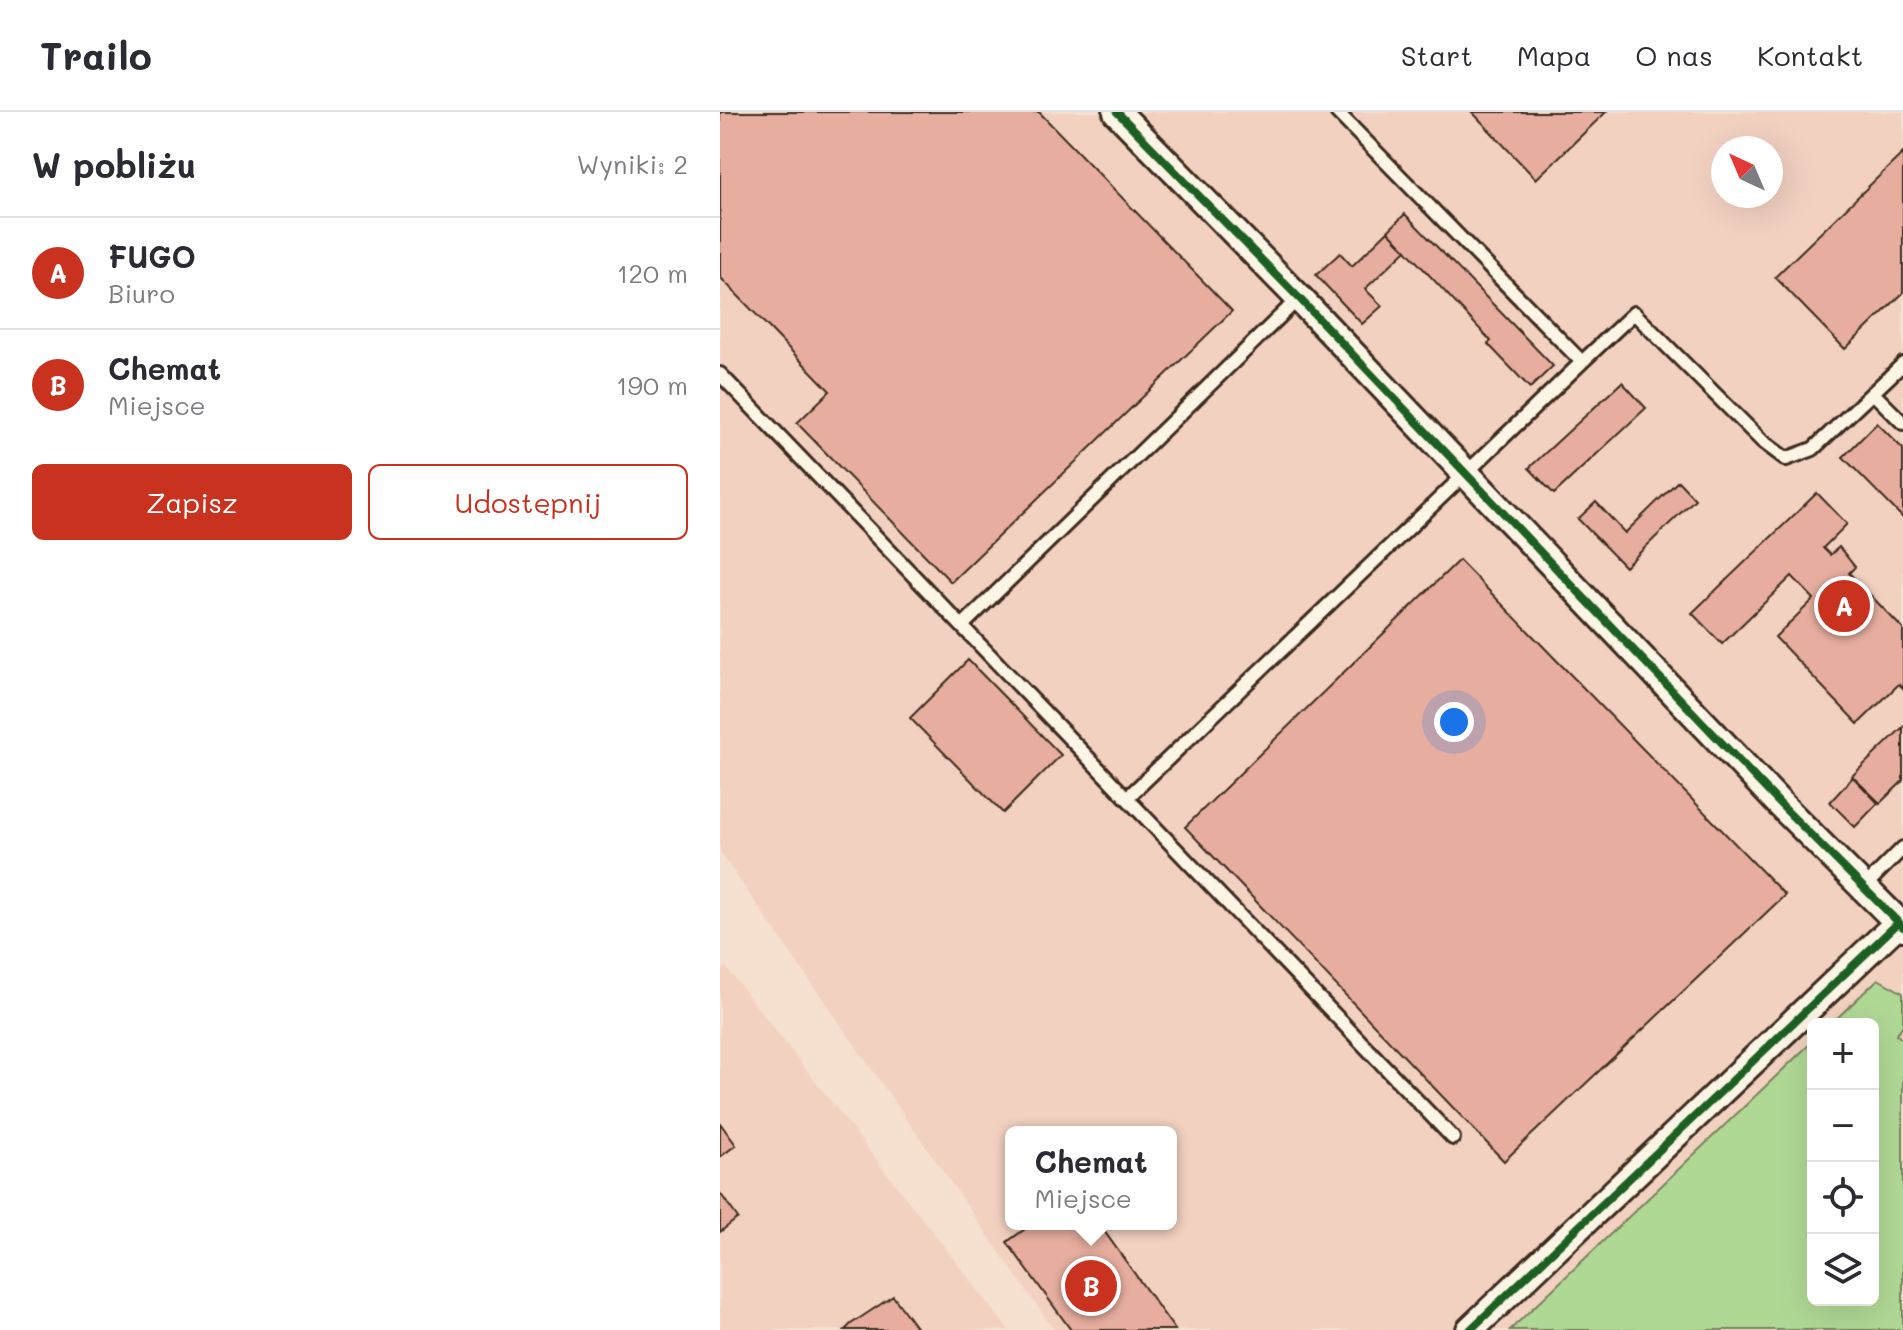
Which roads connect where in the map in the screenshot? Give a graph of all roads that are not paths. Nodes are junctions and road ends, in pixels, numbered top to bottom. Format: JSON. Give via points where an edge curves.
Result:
{"nodes":[{"id":1,"x":1117,"y":112,"type":"edge"},
{"id":2,"x":1337,"y":112,"type":"edge"},
{"id":3,"x":1299,"y":298,"type":"junction"},
{"id":4,"x":1582,"y":362,"type":"junction"},
{"id":5,"x":1903,"y":364,"type":"edge"},
{"id":6,"x":720,"y":374,"type":"edge"},
{"id":7,"x":1873,"y":393,"type":"junction"},
{"id":8,"x":1903,"y":423,"type":"edge"},
{"id":9,"x":1465,"y":474,"type":"junction"},
{"id":10,"x":963,"y":625,"type":"junction"},
{"id":11,"x":1128,"y":797,"type":"junction"},
{"id":12,"x":1903,"y":848,"type":"edge"},
{"id":13,"x":1864,"y":887,"type":"junction"},
{"id":14,"x":1900,"y":925,"type":"edge"},
{"id":15,"x":1453,"y":1138,"type":"dead end"},
{"id":16,"x":1470,"y":1330,"type":"edge"}],
"edges":[{"from":1,"to":3,"type":"street"},
{"from":2,"to":4,"type":"lane"},
{"from":3,"to":9,"type":"street"},
{"from":3,"to":10,"type":"lane"},
{"from":4,"to":7,"type":"lane","via":[[1634,313],[1786,459],[1813,449]]},
{"from":4,"to":9,"type":"lane"},
{"from":5,"to":7,"type":"lane"},
{"from":6,"to":10,"type":"lane"},
{"from":7,"to":8,"type":"lane"},
{"from":9,"to":11,"type":"lane"},
{"from":9,"to":13,"type":"street"},
{"from":10,"to":11,"type":"lane"},
{"from":11,"to":15,"type":"lane"},
{"from":12,"to":13,"type":"lane"},
{"from":13,"to":14,"type":"street"},
{"from":14,"to":16,"type":"street"}]}
